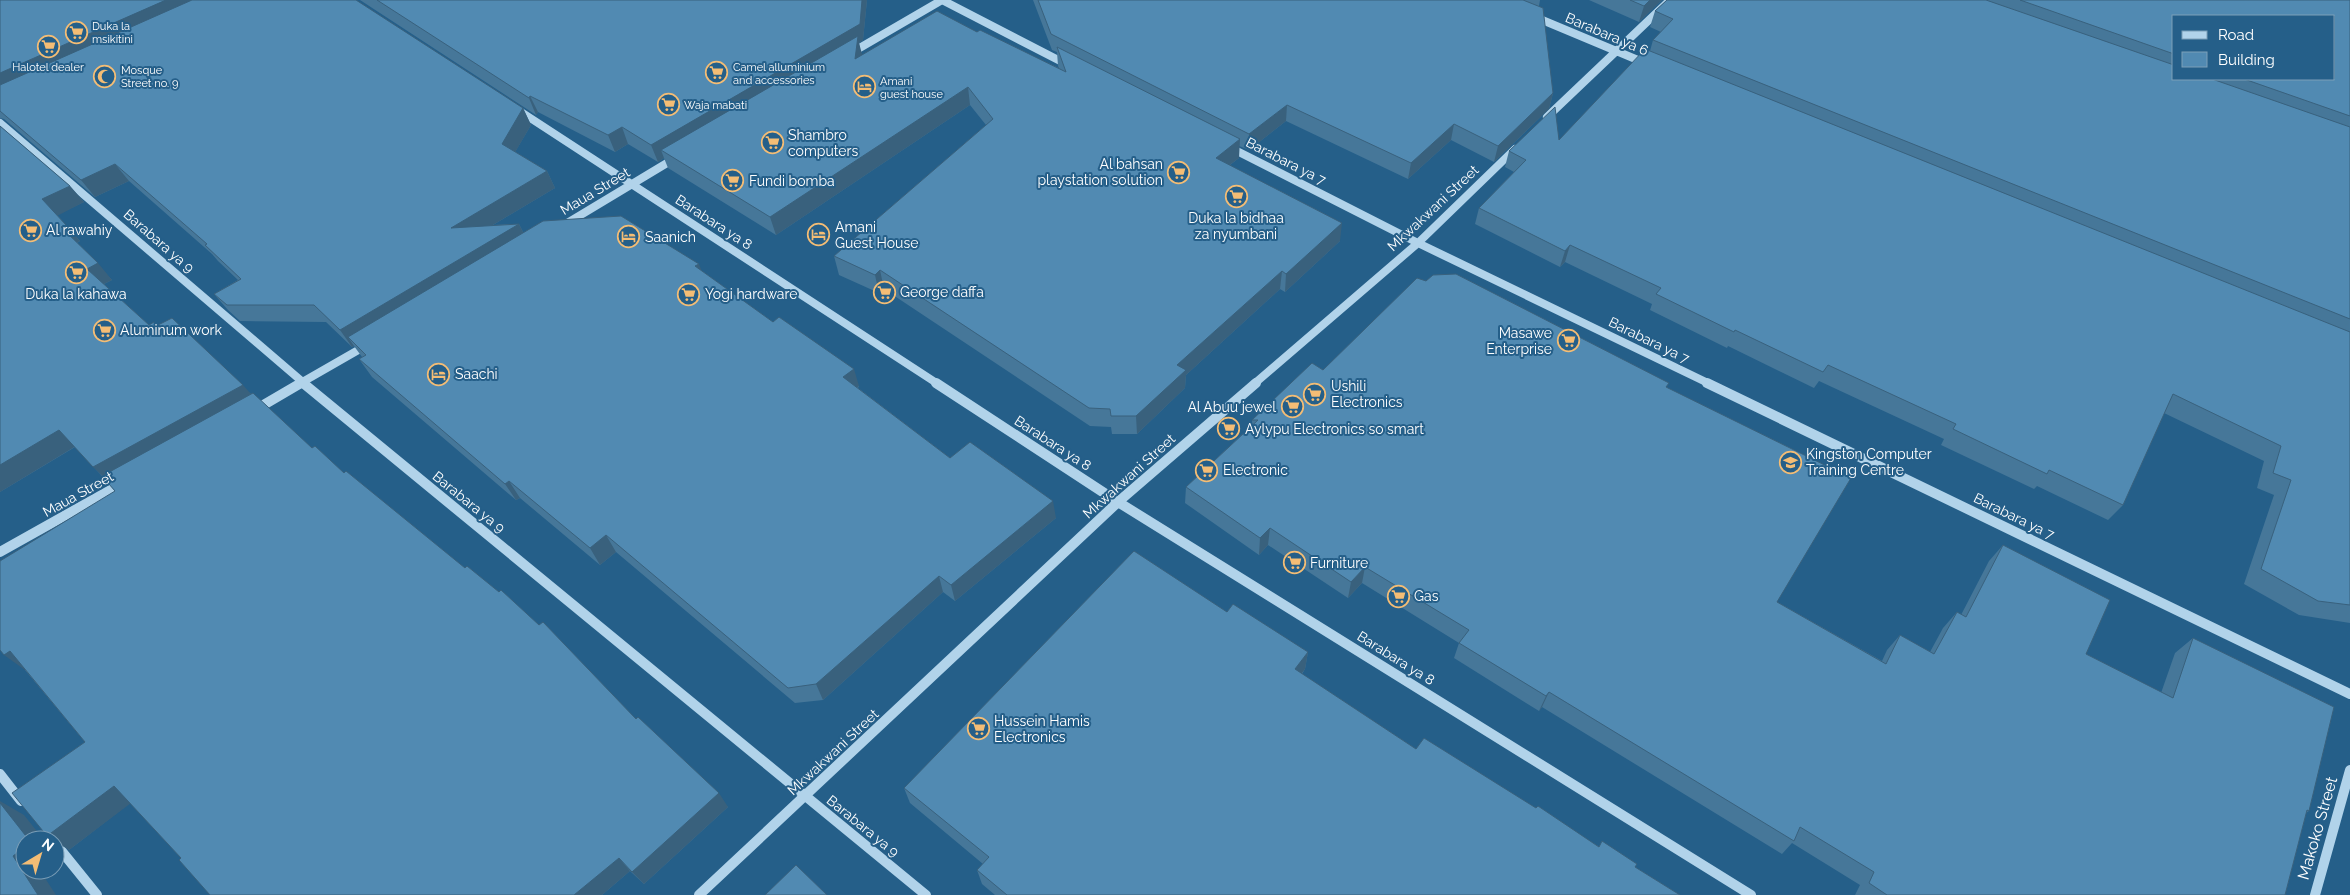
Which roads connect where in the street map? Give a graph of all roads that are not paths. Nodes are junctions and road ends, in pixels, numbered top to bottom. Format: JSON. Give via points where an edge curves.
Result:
{"nodes":[{"id":1,"x":942,"y":0,"type":"edge"},
{"id":2,"x":1670,"y":0,"type":"edge"},
{"id":3,"x":1530,"y":14,"type":"edge"},
{"id":4,"x":1616,"y":51,"type":"junction"},
{"id":5,"x":841,"y":60,"type":"edge"},
{"id":6,"x":1652,"y":66,"type":"edge"},
{"id":7,"x":1073,"y":67,"type":"edge"},
{"id":8,"x":507,"y":103,"type":"edge"},
{"id":9,"x":0,"y":123,"type":"edge"},
{"id":10,"x":1538,"y":126,"type":"edge"},
{"id":11,"x":1524,"y":140,"type":"edge"},
{"id":12,"x":1222,"y":143,"type":"edge"},
{"id":13,"x":681,"y":154,"type":"edge"},
{"id":14,"x":631,"y":184,"type":"junction"},
{"id":15,"x":556,"y":230,"type":"edge"},
{"id":16,"x":1418,"y":243,"type":"junction"},
{"id":17,"x":371,"y":342,"type":"edge"},
{"id":18,"x":304,"y":383,"type":"junction"},
{"id":19,"x":243,"y":417,"type":"edge"},
{"id":20,"x":130,"y":480,"type":"edge"},
{"id":21,"x":1118,"y":502,"type":"junction"},
{"id":22,"x":0,"y":552,"type":"edge"},
{"id":23,"x":2350,"y":694,"type":"edge"},
{"id":24,"x":2350,"y":770,"type":"edge"},
{"id":25,"x":0,"y":774,"type":"edge"},
{"id":26,"x":805,"y":797,"type":"junction"},
{"id":27,"x":29,"y":811,"type":"edge"},
{"id":28,"x":65,"y":854,"type":"edge"},
{"id":29,"x":97,"y":895,"type":"edge"},
{"id":30,"x":699,"y":895,"type":"edge"},
{"id":31,"x":926,"y":895,"type":"edge"},
{"id":32,"x":1751,"y":895,"type":"edge"},
{"id":33,"x":2315,"y":895,"type":"edge"}],
"edges":[{"from":1,"to":5,"type":"street"},
{"from":1,"to":7,"type":"street"},
{"from":2,"to":4,"type":"street"},
{"from":3,"to":4,"type":"street","name":"Barabara ya 6"},
{"from":4,"to":6,"type":"street","name":"Barabara ya 6"},
{"from":4,"to":10,"type":"street"},
{"from":8,"to":14,"type":"street","name":"Barabara ya 8"},
{"from":9,"to":18,"type":"street","name":"Barabara ya 9"},
{"from":11,"to":16,"type":"street","name":"Mkwakwani Street"},
{"from":12,"to":16,"type":"street","name":"Barabara ya 7"},
{"from":13,"to":14,"type":"street","name":"Maua Street"},
{"from":14,"to":15,"type":"street","name":"Maua Street"},
{"from":14,"to":21,"type":"street","name":"Barabara ya 8"},
{"from":16,"to":21,"type":"street","name":"Mkwakwani Street"},
{"from":16,"to":23,"type":"street","name":"Barabara ya 7"},
{"from":17,"to":18,"type":"street"},
{"from":18,"to":19,"type":"street"},
{"from":18,"to":26,"type":"street","name":"Barabara ya 9"},
{"from":20,"to":22,"type":"street","name":"Maua Street"},
{"from":21,"to":26,"type":"street","name":"Mkwakwani Street"},
{"from":21,"to":32,"type":"street","name":"Barabara ya 8"},
{"from":24,"to":33,"type":"street","name":"Makoko Street"},
{"from":25,"to":27,"type":"street"},
{"from":26,"to":30,"type":"street","name":"Mkwakwani Street"},
{"from":26,"to":31,"type":"street","name":"Barabara ya 9"},
{"from":28,"to":29,"type":"street"}]}
